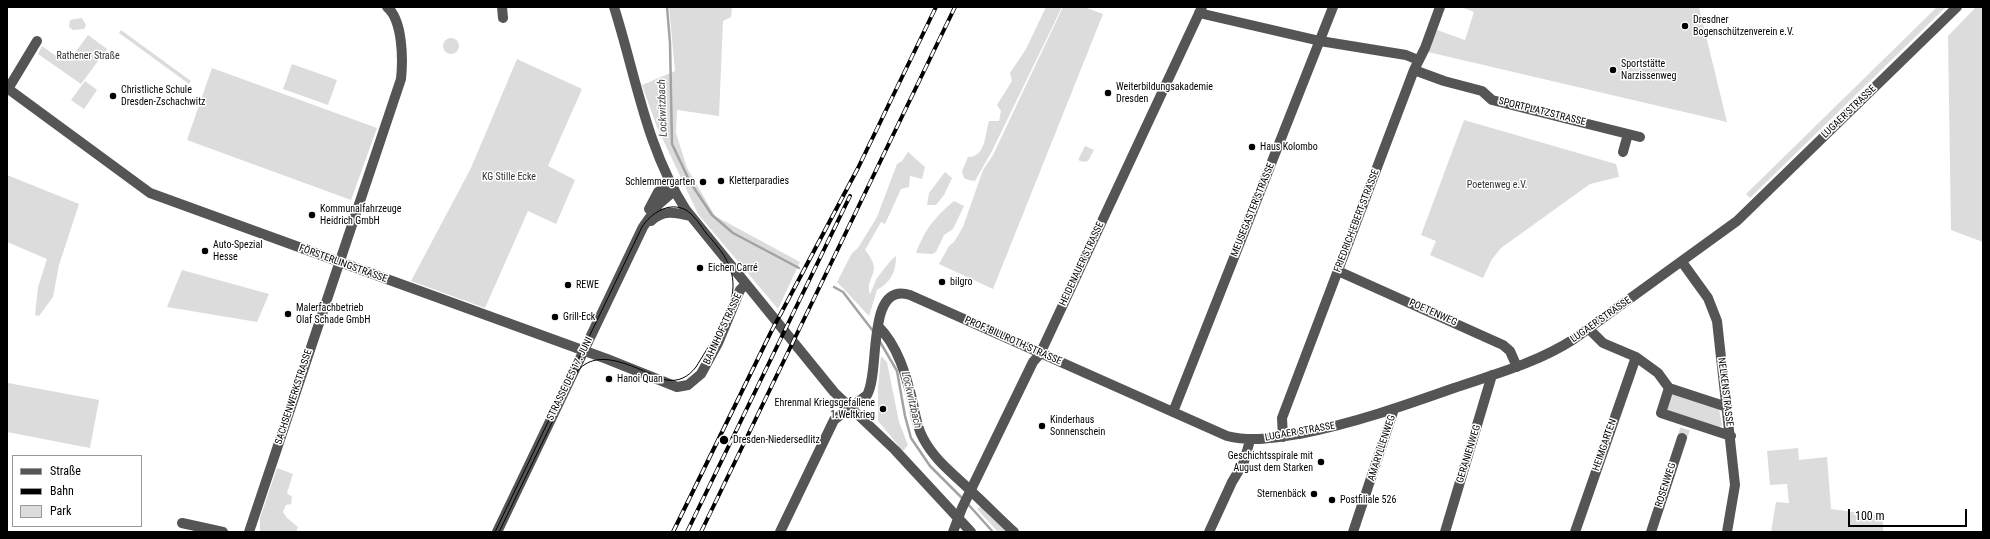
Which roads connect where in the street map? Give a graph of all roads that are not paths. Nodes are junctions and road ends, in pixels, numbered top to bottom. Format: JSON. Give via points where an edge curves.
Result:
{"nodes":[{"id":1,"x":387,"y":7,"type":"edge"},
{"id":2,"x":502,"y":7,"type":"edge"},
{"id":3,"x":614,"y":7,"type":"edge"},
{"id":4,"x":1333,"y":7,"type":"edge"},
{"id":5,"x":1440,"y":7,"type":"edge"},
{"id":6,"x":1957,"y":7,"type":"edge"},
{"id":7,"x":1200,"y":10,"type":"edge"},
{"id":8,"x":503,"y":18,"type":"dead end"},
{"id":9,"x":37,"y":41,"type":"dead end"},
{"id":10,"x":1320,"y":41,"type":"junction"},
{"id":11,"x":1418,"y":60,"type":"junction"},
{"id":12,"x":1414,"y":70,"type":"junction"},
{"id":13,"x":8,"y":89,"type":"edge"},
{"id":14,"x":1628,"y":134,"type":"junction"},
{"id":15,"x":1640,"y":137,"type":"dead end"},
{"id":16,"x":1623,"y":152,"type":"dead end"},
{"id":17,"x":672,"y":187,"type":"junction"},
{"id":18,"x":690,"y":216,"type":"junction"},
{"id":19,"x":643,"y":227,"type":"junction"},
{"id":20,"x":338,"y":262,"type":"junction"},
{"id":21,"x":1682,"y":262,"type":"junction"},
{"id":22,"x":1338,"y":271,"type":"junction"},
{"id":23,"x":746,"y":284,"type":"junction"},
{"id":24,"x":878,"y":327,"type":"junction"},
{"id":25,"x":1589,"y":329,"type":"junction"},
{"id":26,"x":584,"y":351,"type":"junction"},
{"id":27,"x":1040,"y":354,"type":"junction"},
{"id":28,"x":1636,"y":357,"type":"junction"},
{"id":29,"x":1517,"y":367,"type":"junction"},
{"id":30,"x":701,"y":374,"type":"joint"},
{"id":31,"x":1492,"y":375,"type":"junction"},
{"id":32,"x":1669,"y":388,"type":"junction"},
{"id":33,"x":850,"y":407,"type":"junction"},
{"id":34,"x":1727,"y":407,"type":"junction"},
{"id":35,"x":1394,"y":409,"type":"junction"},
{"id":36,"x":1173,"y":412,"type":"junction"},
{"id":37,"x":1685,"y":430,"type":"junction"},
{"id":38,"x":1731,"y":436,"type":"junction"},
{"id":39,"x":1283,"y":437,"type":"junction"},
{"id":40,"x":1250,"y":440,"type":"junction"},
{"id":41,"x":970,"y":493,"type":"junction"},
{"id":42,"x":959,"y":519,"type":"junction"},
{"id":43,"x":182,"y":523,"type":"dead end"},
{"id":44,"x":223,"y":532,"type":"edge"},
{"id":45,"x":249,"y":532,"type":"edge"},
{"id":46,"x":497,"y":532,"type":"edge"},
{"id":47,"x":780,"y":532,"type":"edge"},
{"id":48,"x":953,"y":532,"type":"edge"},
{"id":49,"x":971,"y":532,"type":"edge"},
{"id":50,"x":1014,"y":532,"type":"edge"},
{"id":51,"x":1209,"y":532,"type":"edge"},
{"id":52,"x":1353,"y":532,"type":"edge"},
{"id":53,"x":1445,"y":532,"type":"edge"},
{"id":54,"x":1575,"y":532,"type":"edge"},
{"id":55,"x":1651,"y":532,"type":"edge"},
{"id":56,"x":1727,"y":532,"type":"edge"}],
"edges":[{"from":1,"to":20,"type":"street","via":[[392,11],[396,21],[402,66],[401,79]]},
{"from":2,"to":8,"type":"street"},
{"from":3,"to":17,"type":"street","via":[[646,126]]},
{"from":4,"to":10,"type":"street","name":"MEUSEGASTER STRASSE"},
{"from":5,"to":11,"type":"street","name":"FRIEDRICH-EBERT-STRASSE"},
{"from":6,"to":21,"type":"street","name":"LUGAER STRASSE","via":[[1737,221]]},
{"from":7,"to":10,"type":"street"},
{"from":7,"to":27,"type":"street","name":"HEIDENAUER STRASSE"},
{"from":9,"to":13,"type":"street"},
{"from":10,"to":11,"type":"street","via":[[1406,55]]},
{"from":10,"to":36,"type":"street","name":"MEUSEGASTER STRASSE"},
{"from":11,"to":12,"type":"street","name":"FRIEDRICH-EBERT-STRASSE"},
{"from":12,"to":14,"type":"street","name":"SPORTPLATZSTRASSE","via":[[1482,91],[1492,100]]},
{"from":12,"to":22,"type":"street","name":"FRIEDRICH-EBERT-STRASSE"},
{"from":13,"to":20,"type":"street","name":"FÖRSTERLINGSTRASSE","via":[[150,193]]},
{"from":14,"to":15,"type":"street","name":"SPORTPLATZSTRASSE"},
{"from":14,"to":16,"type":"street"},
{"from":17,"to":18,"type":"street"},
{"from":17,"to":19,"type":"street","name":"STRASSE DES 17. JUNI","via":[[658,192]]},
{"from":18,"to":19,"type":"street","via":[[674,212],[663,213]]},
{"from":18,"to":23,"type":"street"},
{"from":19,"to":26,"type":"street","name":"STRASSE DES 17. JUNI"},
{"from":20,"to":26,"type":"street","name":"FÖRSTERLINGSTRASSE"},
{"from":20,"to":45,"type":"street","name":"SACHSENWERKSTRASSE"},
{"from":21,"to":25,"type":"street","name":"LUGAER STRASSE"},
{"from":21,"to":34,"type":"street","name":"NELKENSTRASSE","via":[[1708,298],[1717,321]]},
{"from":22,"to":29,"type":"street","name":"POETENWEG","via":[[1503,345],[1510,351]]},
{"from":22,"to":39,"type":"street","name":"FRIEDRICH-EBERT-STRASSE","via":[[1282,418]]},
{"from":23,"to":30,"type":"street","name":"BAHNHOFSTRASSE","via":[[740,290],[718,343]]},
{"from":23,"to":33,"type":"street","via":[[834,392]]},
{"from":24,"to":27,"type":"street","name":"PROF.-BILLROTH-STRASSE","via":[[881,310],[887,299],[892,295],[904,293]]},
{"from":24,"to":33,"type":"street","name":"PROF.-BILLROTH-STRASSE","via":[[870,390]]},
{"from":24,"to":41,"type":"street","via":[[897,354],[908,381],[922,437],[946,469]]},
{"from":25,"to":28,"type":"street","via":[[1603,343]]},
{"from":25,"to":29,"type":"street","name":"LUGAER STRASSE","via":[[1558,350]]},
{"from":26,"to":30,"type":"street","name":"FÖRSTERLINGSTRASSE","via":[[678,387],[688,385]]},
{"from":26,"to":46,"type":"street","name":"STRASSE DES 17. JUNI"},
{"from":27,"to":36,"type":"street","name":"PROF.-BILLROTH-STRASSE"},
{"from":27,"to":41,"type":"street","name":"HEIDENAUER STRASSE","via":[[1033,362]]},
{"from":28,"to":32,"type":"street","via":[[1658,373]]},
{"from":28,"to":54,"type":"street","name":"HEIMGARTEN"},
{"from":29,"to":31,"type":"street","name":"LUGAER STRASSE"},
{"from":31,"to":35,"type":"street","name":"LUGAER STRASSE"},
{"from":31,"to":53,"type":"street","name":"GERANIENWEG"},
{"from":32,"to":34,"type":"street"},
{"from":32,"to":37,"type":"street","via":[[1661,413]]},
{"from":33,"to":42,"type":"street","via":[[916,471]]},
{"from":33,"to":47,"type":"street","name":"PROF.-BILLROTH-STRASSE","via":[[838,416],[829,429]]},
{"from":34,"to":38,"type":"street","name":"NELKENSTRASSE"},
{"from":35,"to":39,"type":"street","name":"LUGAER STRASSE","via":[[1324,429]]},
{"from":35,"to":52,"type":"street","name":"AMARYLLENWEG"},
{"from":36,"to":40,"type":"street","name":"PROF.-BILLROTH-STRASSE","via":[[1227,436]]},
{"from":37,"to":38,"type":"street"},
{"from":37,"to":55,"type":"street","name":"ROSENWEG"},
{"from":38,"to":56,"type":"street","name":"NELKENSTRASSE","via":[[1736,485]]},
{"from":39,"to":40,"type":"street","name":"LUGAER STRASSE"},
{"from":40,"to":51,"type":"street","name":"LUGAER STRASSE","via":[[1244,462]]},
{"from":41,"to":42,"type":"street","name":"HEIDENAUER STRASSE"},
{"from":41,"to":50,"type":"street"},
{"from":42,"to":48,"type":"street","name":"HEIDENAUER STRASSE"},
{"from":42,"to":49,"type":"street"},
{"from":43,"to":44,"type":"street"}]}
